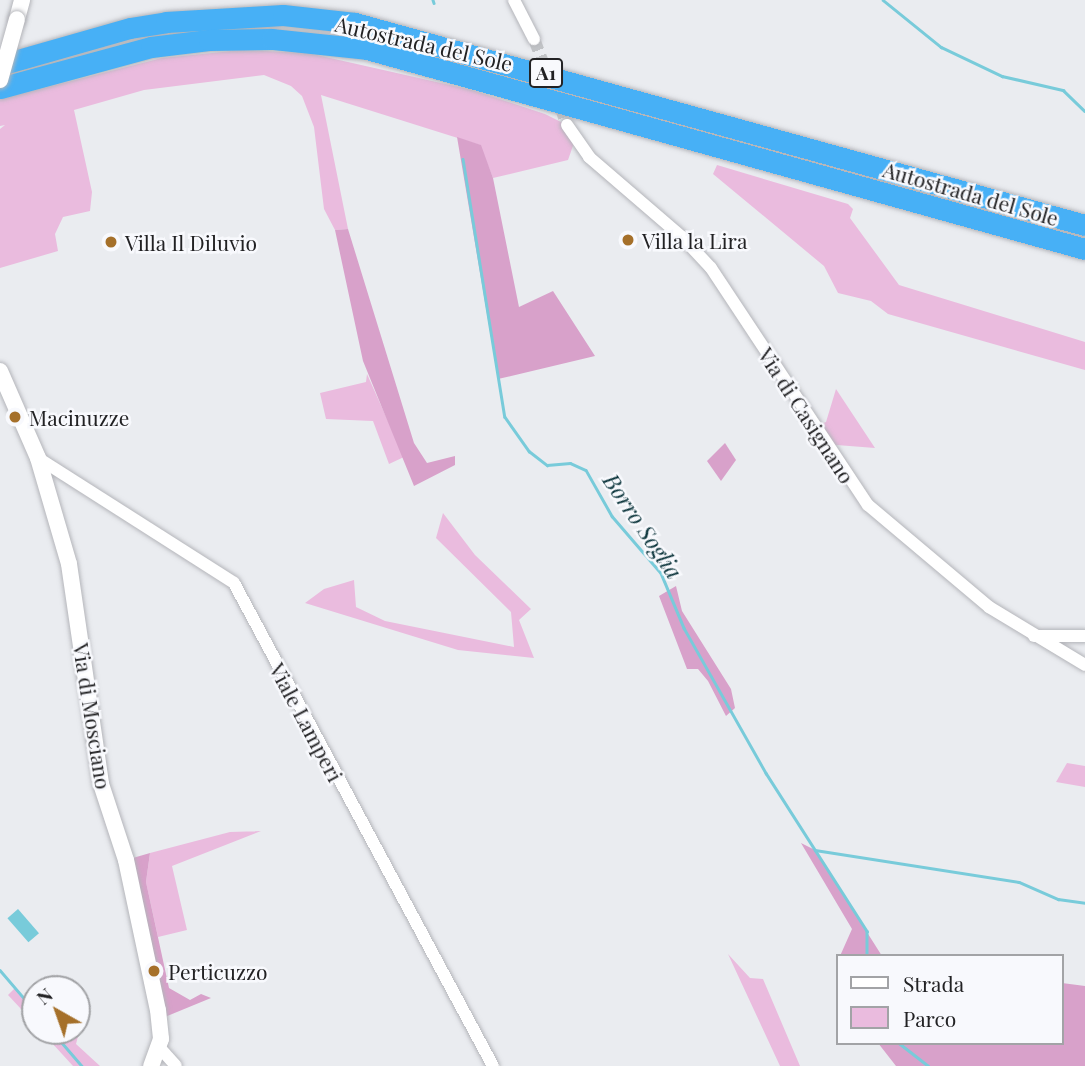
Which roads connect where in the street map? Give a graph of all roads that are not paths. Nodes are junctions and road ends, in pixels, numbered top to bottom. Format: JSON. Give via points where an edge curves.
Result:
{"nodes":[{"id":1,"x":22,"y":0,"type":"edge"},
{"id":2,"x":514,"y":0,"type":"edge"},
{"id":3,"x":534,"y":39,"type":"tunnel mouth"},
{"id":4,"x":0,"y":65,"type":"edge"},
{"id":5,"x":0,"y":80,"type":"edge"},
{"id":6,"x":0,"y":88,"type":"edge"},
{"id":7,"x":567,"y":125,"type":"tunnel mouth"},
{"id":8,"x":1085,"y":225,"type":"edge"},
{"id":9,"x":1085,"y":249,"type":"edge"},
{"id":10,"x":0,"y":371,"type":"edge"},
{"id":11,"x":38,"y":458,"type":"junction"},
{"id":12,"x":1034,"y":636,"type":"junction"},
{"id":13,"x":1085,"y":636,"type":"edge"},
{"id":14,"x":1085,"y":665,"type":"edge"},
{"id":15,"x":159,"y":1047,"type":"junction"},
{"id":16,"x":151,"y":1066,"type":"edge"},
{"id":17,"x":176,"y":1066,"type":"edge"},
{"id":18,"x":493,"y":1066,"type":"edge"}],
"edges":[{"from":1,"to":5,"type":"main road","bridge":true},
{"from":2,"to":3,"type":"street"},
{"from":4,"to":8,"type":"highway","name":"Autostrada del Sole","number":"A1","via":[[166,22],[283,15],[355,23]]},
{"from":6,"to":9,"type":"highway","name":"Autostrada del Sole","number":"A1","via":[[139,50],[209,40],[272,39],[367,49]]},
{"from":7,"to":12,"type":"street","name":"Via di Casignano","via":[[589,157],[711,268],[868,505],[947,576]]},
{"from":10,"to":11,"type":"main road","name":"Via di Mosciano"},
{"from":11,"to":15,"type":"main road","name":"Via di Mosciano","via":[[69,564],[101,784],[127,860],[158,1010]]},
{"from":11,"to":18,"type":"street","name":"Viale Lamperi","via":[[234,583]]},
{"from":12,"to":13,"type":"street"},
{"from":12,"to":14,"type":"street","name":"Via di Casignano"},
{"from":15,"to":16,"type":"main road","name":"Via di Mosciano"},
{"from":15,"to":17,"type":"street"}]}
